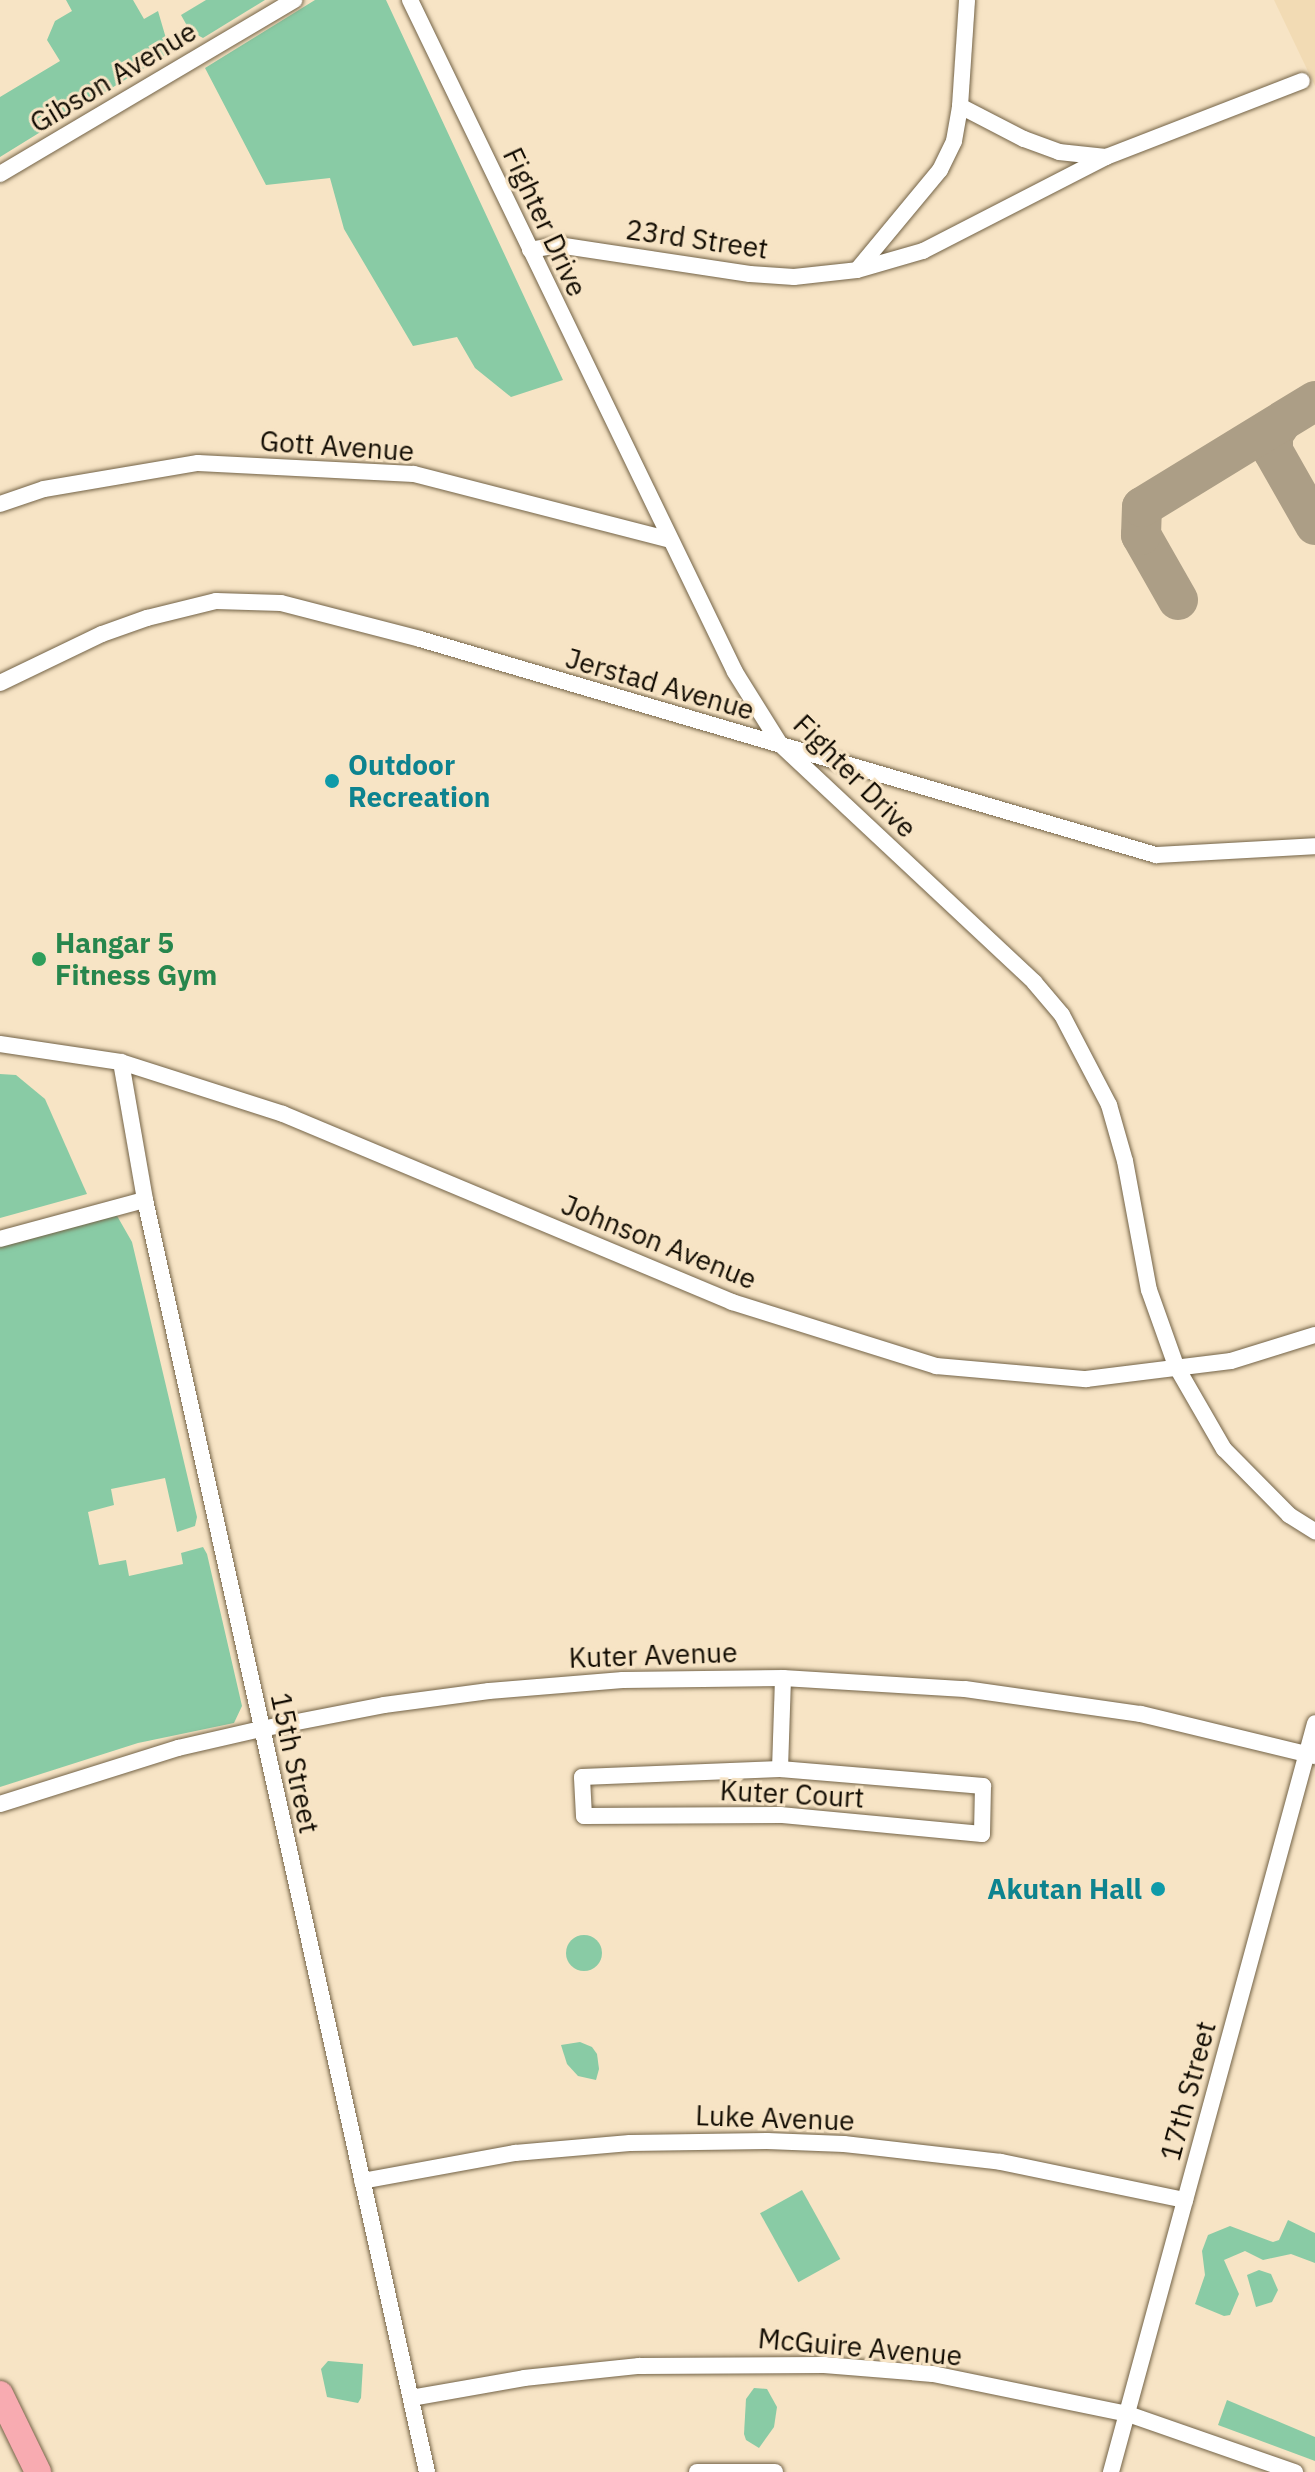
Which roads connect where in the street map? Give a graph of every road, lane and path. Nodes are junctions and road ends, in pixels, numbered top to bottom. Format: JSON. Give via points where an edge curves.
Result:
{"nodes":[{"id":1,"x":294,"y":0,"type":"edge"},
{"id":2,"x":410,"y":0,"type":"edge"},
{"id":3,"x":967,"y":0,"type":"edge"},
{"id":4,"x":1302,"y":81,"type":"dead end"},
{"id":5,"x":960,"y":106,"type":"junction"},
{"id":6,"x":1106,"y":157,"type":"junction"},
{"id":7,"x":0,"y":174,"type":"edge"},
{"id":8,"x":530,"y":250,"type":"junction"},
{"id":9,"x":857,"y":270,"type":"junction"},
{"id":10,"x":0,"y":504,"type":"edge"},
{"id":11,"x":668,"y":539,"type":"junction"},
{"id":12,"x":0,"y":683,"type":"edge"},
{"id":13,"x":780,"y":744,"type":"junction"},
{"id":14,"x":1315,"y":846,"type":"edge"},
{"id":15,"x":0,"y":1044,"type":"edge"},
{"id":16,"x":121,"y":1062,"type":"junction"},
{"id":17,"x":145,"y":1200,"type":"junction"},
{"id":18,"x":0,"y":1239,"type":"edge"},
{"id":19,"x":1315,"y":1335,"type":"edge"},
{"id":20,"x":1176,"y":1366,"type":"junction"},
{"id":21,"x":1315,"y":1531,"type":"edge"},
{"id":22,"x":783,"y":1678,"type":"junction"},
{"id":23,"x":1315,"y":1723,"type":"edge"},
{"id":24,"x":261,"y":1729,"type":"junction"},
{"id":25,"x":1311,"y":1754,"type":"edge"},
{"id":26,"x":780,"y":1769,"type":"junction"},
{"id":27,"x":0,"y":1804,"type":"edge"},
{"id":28,"x":362,"y":2181,"type":"junction"},
{"id":29,"x":1185,"y":2200,"type":"junction"},
{"id":30,"x":0,"y":2394,"type":"edge"},
{"id":31,"x":411,"y":2398,"type":"junction"},
{"id":32,"x":1128,"y":2414,"type":"junction"},
{"id":33,"x":38,"y":2472,"type":"edge"},
{"id":34,"x":427,"y":2472,"type":"edge"},
{"id":35,"x":697,"y":2472,"type":"edge"},
{"id":36,"x":775,"y":2472,"type":"edge"},
{"id":37,"x":1111,"y":2472,"type":"edge"},
{"id":38,"x":1295,"y":2472,"type":"edge"}],
"edges":[{"from":1,"to":7,"type":"street","name":"Gibson Avenue"},
{"from":2,"to":8,"type":"street","name":"Fighter Drive"},
{"from":3,"to":5,"type":"street"},
{"from":4,"to":6,"type":"street","name":"23rd Street"},
{"from":5,"to":6,"type":"street","name":"23rd Street","via":[[1059,152]]},
{"from":5,"to":9,"type":"street","via":[[954,141],[940,170]]},
{"from":6,"to":9,"type":"street","name":"23rd Street","via":[[923,251]]},
{"from":8,"to":9,"type":"street","name":"23rd Street","via":[[558,245],[794,277]]},
{"from":8,"to":11,"type":"street","name":"Fighter Drive"},
{"from":10,"to":11,"type":"street","name":"Gott Avenue","via":[[44,489],[198,463],[414,474]]},
{"from":11,"to":13,"type":"street","name":"Fighter Drive","via":[[735,672]]},
{"from":12,"to":13,"type":"street","name":"Jerstad Avenue","via":[[147,618],[216,601],[281,603]]},
{"from":13,"to":14,"type":"street","name":"Jerstad Avenue","via":[[1156,855]]},
{"from":13,"to":20,"type":"street","name":"Fighter Drive","via":[[1034,982],[1062,1015],[1109,1105],[1149,1290]]},
{"from":15,"to":16,"type":"street","name":"Johnson Avenue"},
{"from":16,"to":17,"type":"street","name":"15th Street"},
{"from":16,"to":20,"type":"street","name":"Johnson Avenue","via":[[283,1114],[732,1302],[936,1366],[1086,1379]]},
{"from":17,"to":18,"type":"street"},
{"from":17,"to":24,"type":"street","name":"15th Street"},
{"from":19,"to":20,"type":"street","name":"Johnson Avenue","via":[[1231,1361]]},
{"from":20,"to":21,"type":"street","name":"Fighter Drive","via":[[1224,1449],[1289,1515]]},
{"from":22,"to":24,"type":"street","name":"Kuter Avenue","via":[[623,1680],[503,1689]]},
{"from":22,"to":25,"type":"street","name":"Kuter Avenue","via":[[907,1684],[1060,1701]]},
{"from":22,"to":26,"type":"street","name":"Kuter Court"},
{"from":23,"to":25,"type":"street","name":"17th Street"},
{"from":24,"to":27,"type":"street","name":"Kuter Avenue","via":[[178,1748]]},
{"from":24,"to":28,"type":"street","name":"15th Street"},
{"from":25,"to":29,"type":"street","name":"17th Street"},
{"from":26,"to":26,"type":"street","name":"Kuter Court","via":[[983,1786],[982,1834],[780,1815],[584,1816],[582,1777]]},
{"from":28,"to":29,"type":"street","name":"Luke Avenue","via":[[515,2153],[630,2143],[767,2141],[1001,2162]]},
{"from":28,"to":31,"type":"street","name":"15th Street"},
{"from":29,"to":32,"type":"street","name":"17th Street"},
{"from":30,"to":33,"type":"main road"},
{"from":31,"to":32,"type":"street","name":"McGuire Avenue","via":[[524,2378],[639,2366],[816,2364],[933,2374]]},
{"from":31,"to":34,"type":"street","name":"15th Street"},
{"from":32,"to":37,"type":"street","name":"17th Street"},
{"from":32,"to":38,"type":"street","name":"McGuire Avenue"},
{"from":35,"to":36,"type":"street"}]}
